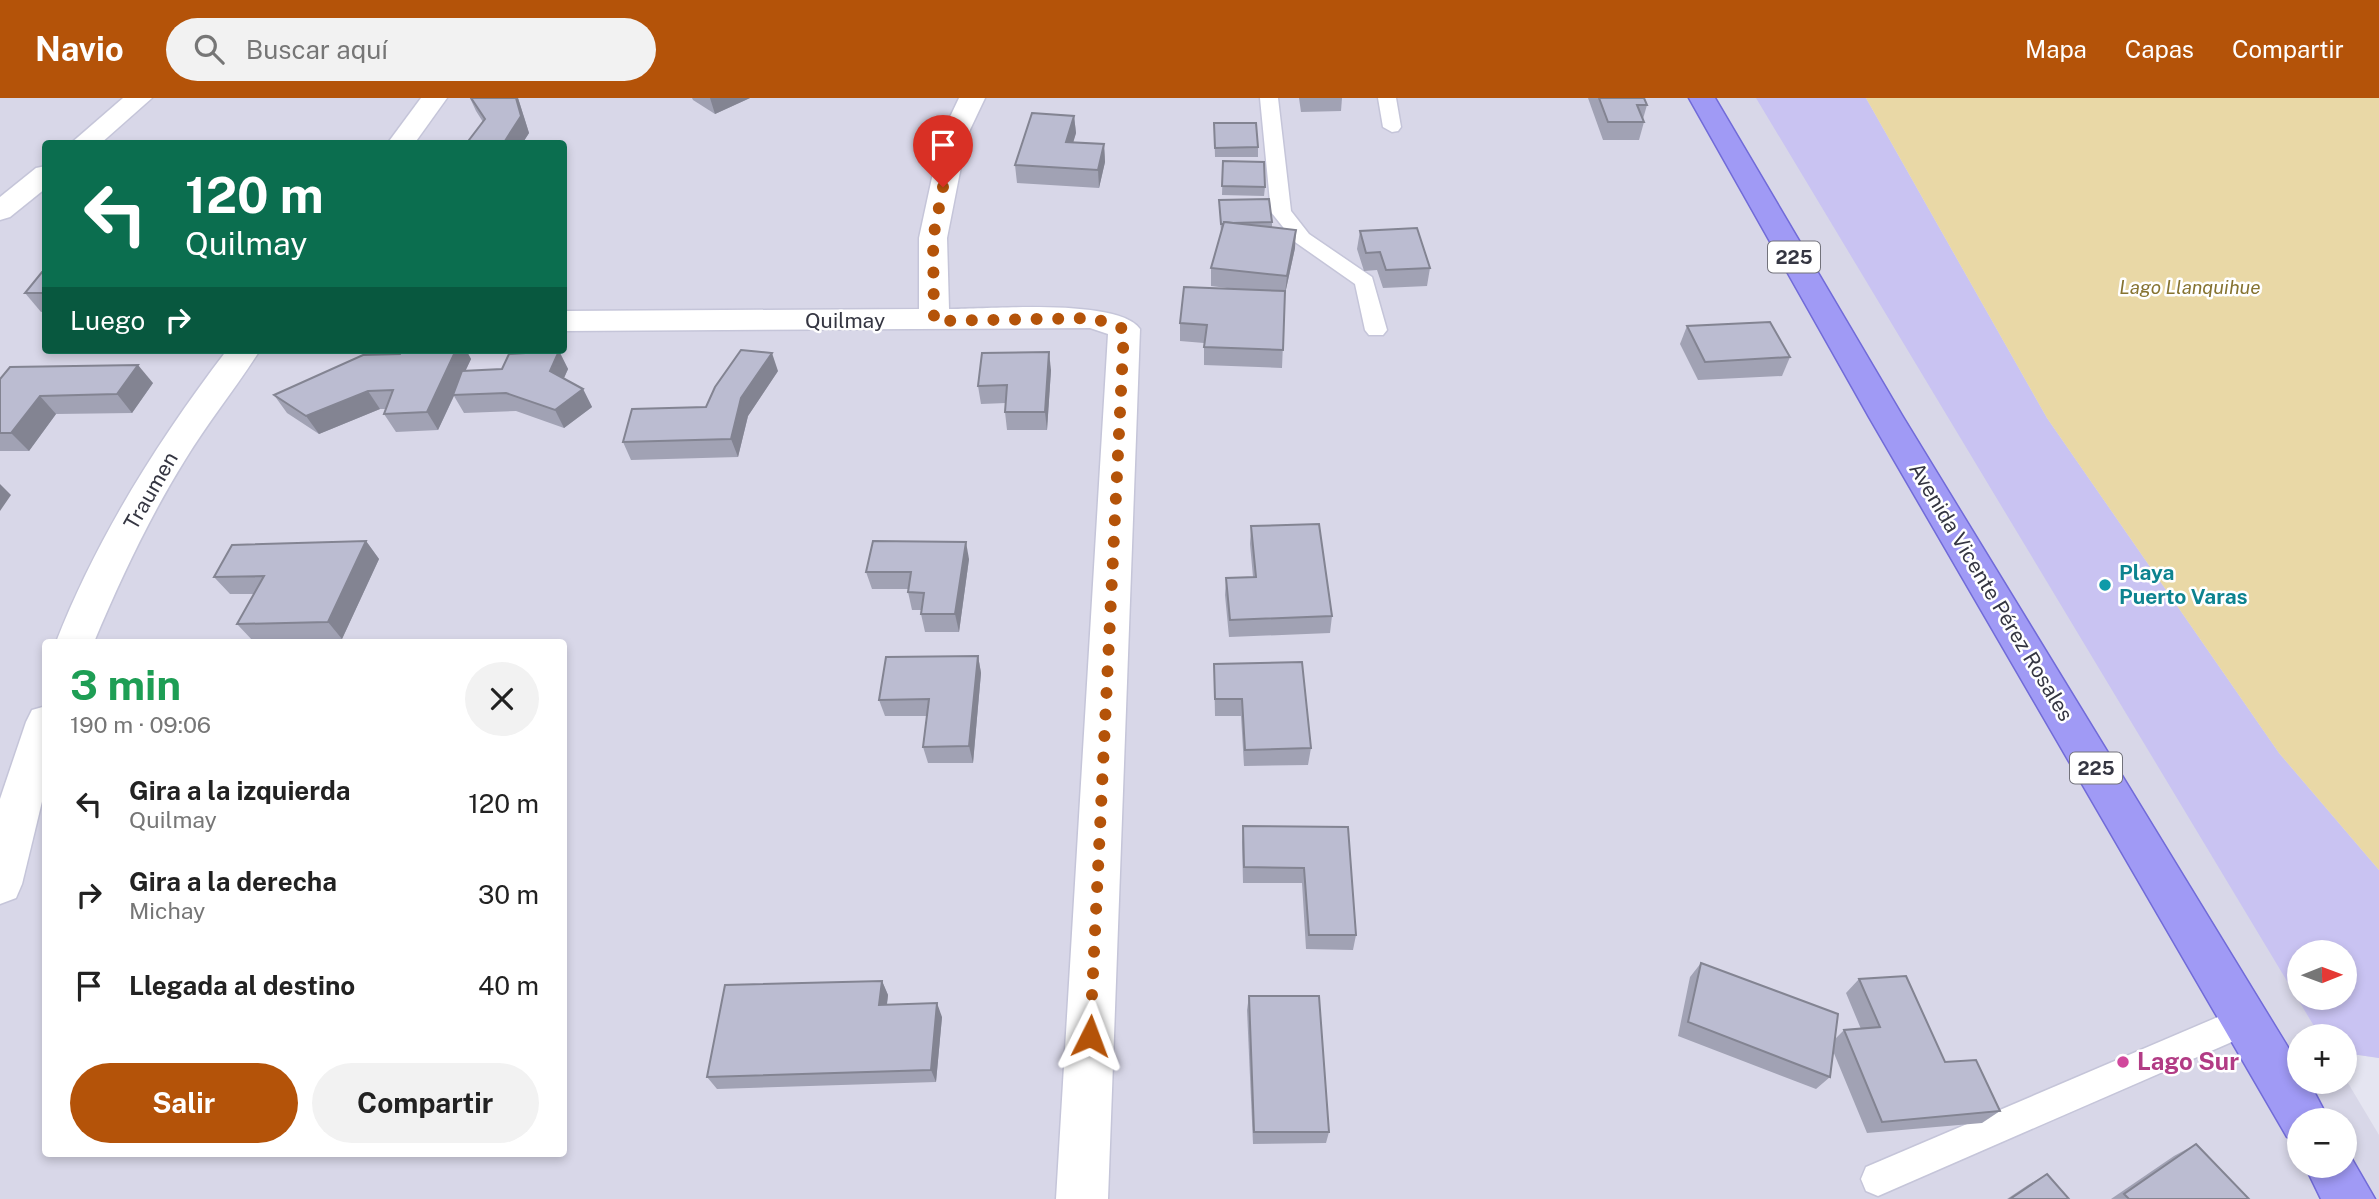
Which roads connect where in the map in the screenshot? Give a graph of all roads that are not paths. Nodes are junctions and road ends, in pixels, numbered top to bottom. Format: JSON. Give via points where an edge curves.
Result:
{"nodes":[{"id":1,"x":139,"y":98,"type":"edge"},
{"id":2,"x":434,"y":98,"type":"edge"},
{"id":3,"x":972,"y":98,"type":"edge"},
{"id":4,"x":1269,"y":98,"type":"edge"},
{"id":5,"x":1387,"y":98,"type":"edge"},
{"id":6,"x":1702,"y":98,"type":"edge"},
{"id":7,"x":1392,"y":127,"type":"dead end"},
{"id":8,"x":88,"y":140,"type":"edge"},
{"id":9,"x":403,"y":140,"type":"edge"},
{"id":10,"x":42,"y":177,"type":"edge"},
{"id":11,"x":0,"y":211,"type":"edge"},
{"id":12,"x":567,"y":321,"type":"edge"},
{"id":13,"x":934,"y":321,"type":"junction"},
{"id":14,"x":1376,"y":330,"type":"dead end"},
{"id":15,"x":241,"y":354,"type":"edge"},
{"id":16,"x":76,"y":639,"type":"edge"},
{"id":17,"x":42,"y":734,"type":"edge"},
{"id":18,"x":0,"y":884,"type":"edge"},
{"id":19,"x":2246,"y":1020,"type":"junction"},
{"id":20,"x":2297,"y":1108,"type":"edge"},
{"id":21,"x":2337,"y":1178,"type":"edge"},
{"id":22,"x":1878,"y":1179,"type":"dead end"},
{"id":23,"x":1082,"y":1199,"type":"edge"},
{"id":24,"x":2349,"y":1199,"type":"edge"}],
"edges":[{"from":1,"to":8,"type":"street"},
{"from":2,"to":9,"type":"street"},
{"from":3,"to":13,"type":"street","via":[[954,136],[933,238]]},
{"from":4,"to":14,"type":"lane","via":[[1281,212],[1301,238],[1365,281]]},
{"from":5,"to":7,"type":"lane"},
{"from":6,"to":19,"type":"main road","name":"Avenida Vicente Pérez Rosales","number":"225","via":[[1886,417]]},
{"from":10,"to":11,"type":"street"},
{"from":12,"to":13,"type":"street","name":"Quilmay"},
{"from":13,"to":23,"type":"street","name":"Quilmay","via":[[1093,318],[1124,329]]},
{"from":15,"to":16,"type":"street","name":"Traumen","via":[[182,436],[143,502]]},
{"from":17,"to":18,"type":"street"},
{"from":19,"to":20,"type":"main road","name":"Avenida Vicente Pérez Rosales","number":"225"},
{"from":19,"to":22,"type":"lane"},
{"from":21,"to":24,"type":"main road"}]}
